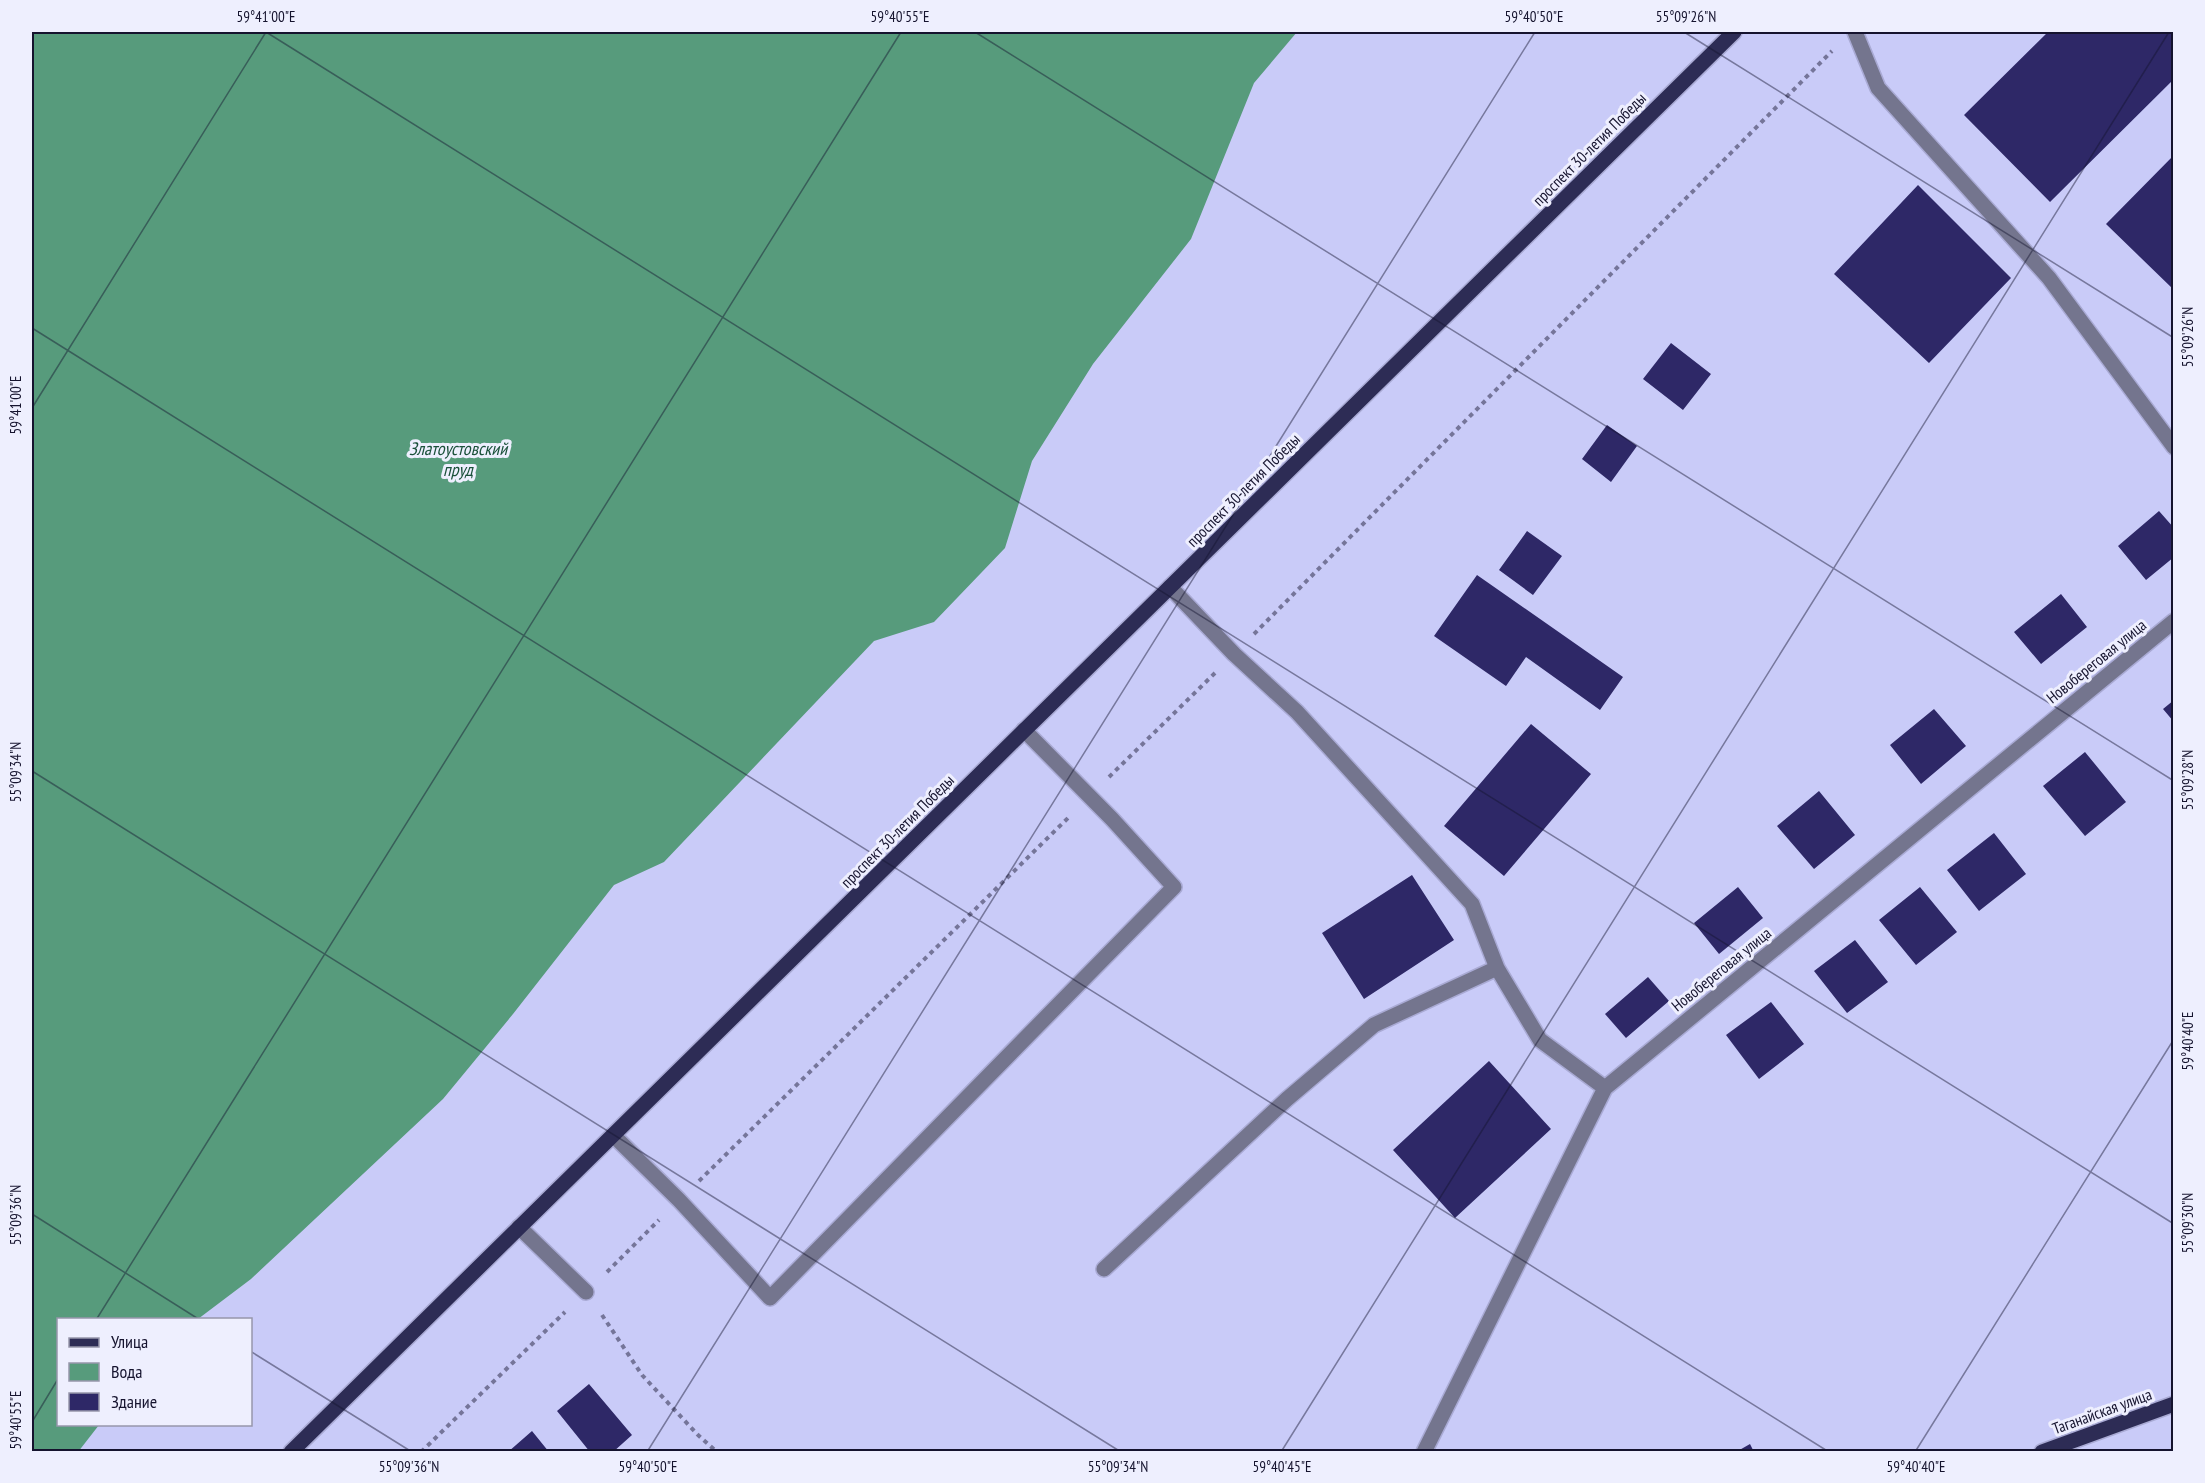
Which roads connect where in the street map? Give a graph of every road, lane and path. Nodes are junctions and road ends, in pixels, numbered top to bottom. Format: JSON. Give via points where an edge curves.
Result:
{"nodes":[{"id":1,"x":1734,"y":32,"type":"edge"},
{"id":2,"x":1855,"y":32,"type":"edge"},
{"id":3,"x":1835,"y":48,"type":"dead end"},
{"id":4,"x":2174,"y":447,"type":"edge"},
{"id":5,"x":1170,"y":587,"type":"junction"},
{"id":6,"x":2174,"y":621,"type":"edge"},
{"id":7,"x":1234,"y":654,"type":"junction"},
{"id":8,"x":1024,"y":730,"type":"junction"},
{"id":9,"x":1089,"y":796,"type":"junction"},
{"id":10,"x":1497,"y":968,"type":"junction"},
{"id":11,"x":1605,"y":1088,"type":"junction"},
{"id":12,"x":613,"y":1135,"type":"junction"},
{"id":13,"x":679,"y":1200,"type":"junction"},
{"id":14,"x":519,"y":1227,"type":"junction"},
{"id":15,"x":1104,"y":1269,"type":"dead end"},
{"id":16,"x":586,"y":1292,"type":"junction"},
{"id":17,"x":2174,"y":1404,"type":"edge"},
{"id":18,"x":291,"y":1452,"type":"edge"},
{"id":19,"x":421,"y":1452,"type":"edge"},
{"id":20,"x":717,"y":1452,"type":"edge"},
{"id":21,"x":1424,"y":1452,"type":"edge"},
{"id":22,"x":2042,"y":1452,"type":"edge"}],
"edges":[{"from":1,"to":5,"type":"main road","name":"проспект 30-летия Победы"},
{"from":2,"to":4,"type":"street","via":[[1878,88],[2049,278]]},
{"from":3,"to":7,"type":"path"},
{"from":5,"to":7,"type":"street"},
{"from":5,"to":8,"type":"main road","name":"проспект 30-летия Победы"},
{"from":6,"to":11,"type":"street","name":"Новобереговая улица"},
{"from":7,"to":9,"type":"path"},
{"from":7,"to":10,"type":"street","via":[[1297,712],[1472,904]]},
{"from":8,"to":9,"type":"street"},
{"from":8,"to":12,"type":"main road","name":"проспект 30-летия Победы"},
{"from":9,"to":13,"type":"path"},
{"from":9,"to":13,"type":"street","via":[[1174,887],[770,1298]]},
{"from":10,"to":11,"type":"street","via":[[1540,1040]]},
{"from":10,"to":15,"type":"street","via":[[1374,1025],[1287,1099]]},
{"from":11,"to":21,"type":"street","name":"Новобереговая улица"},
{"from":12,"to":13,"type":"street"},
{"from":12,"to":14,"type":"main road","name":"проспект 30-летия Победы"},
{"from":13,"to":16,"type":"path"},
{"from":14,"to":16,"type":"street"},
{"from":14,"to":18,"type":"main road","name":"проспект 30-летия Победы"},
{"from":16,"to":19,"type":"path"},
{"from":16,"to":20,"type":"path","via":[[642,1375]]},
{"from":17,"to":22,"type":"main road","name":"Таганайская улица"}]}
